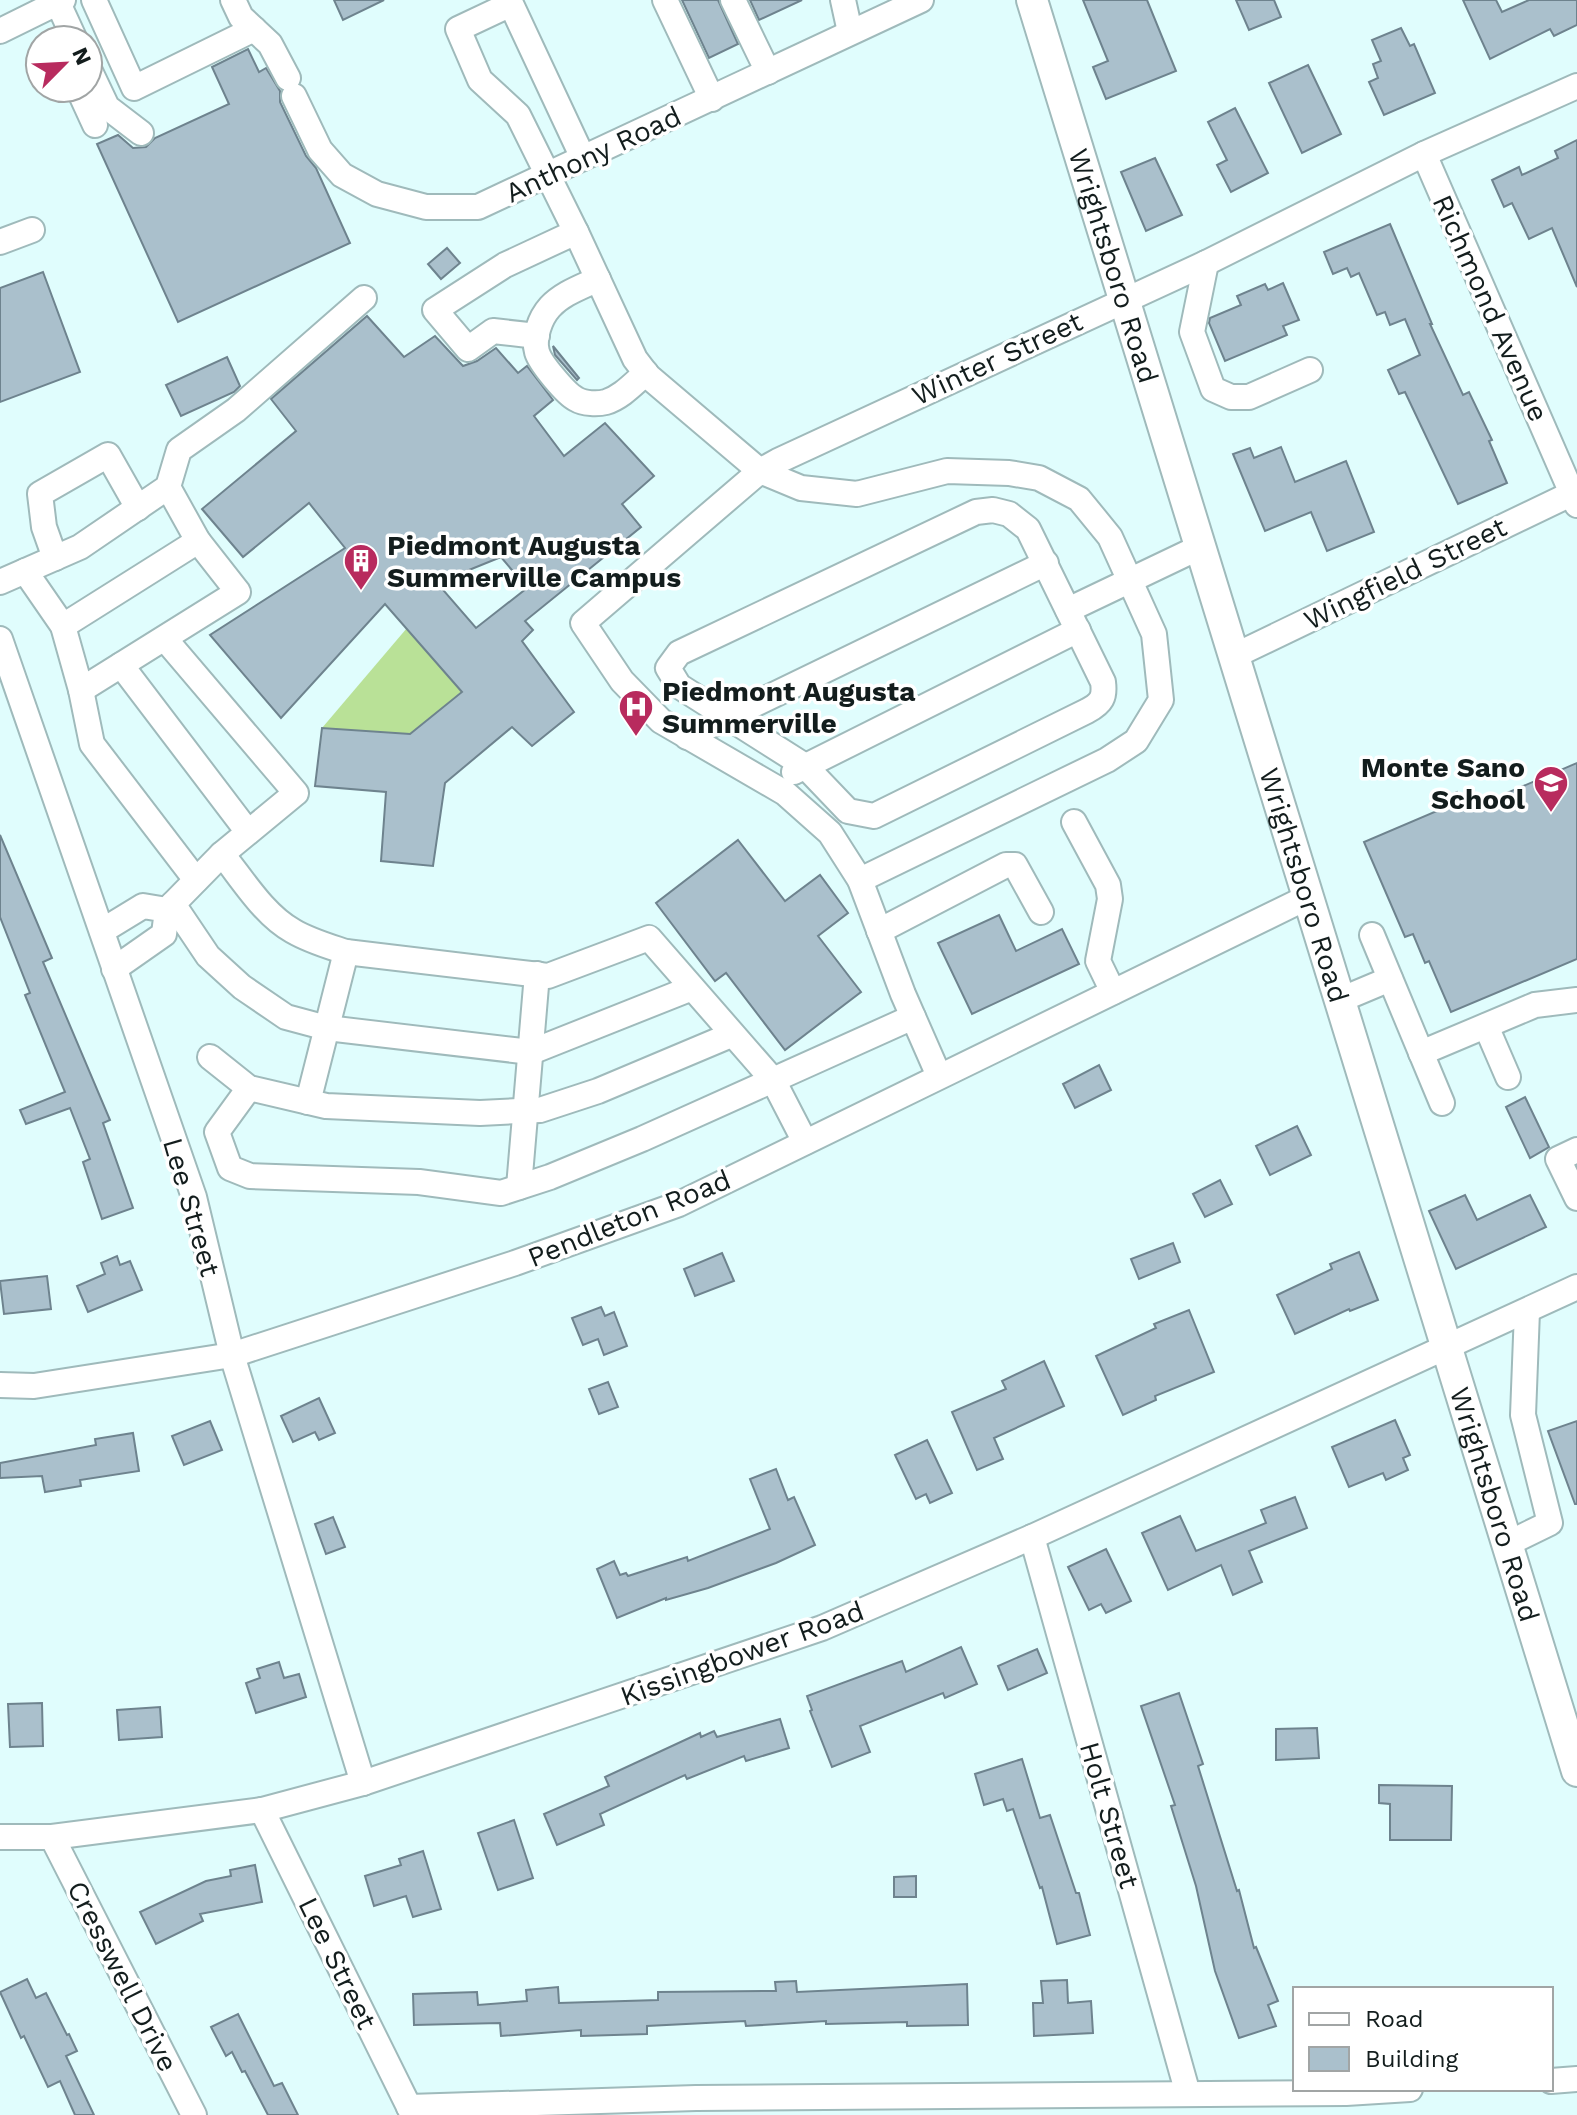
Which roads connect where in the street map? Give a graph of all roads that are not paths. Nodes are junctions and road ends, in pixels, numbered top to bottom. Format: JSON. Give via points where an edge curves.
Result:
{"nodes":[{"id":1,"x":94,"y":0,"type":"edge"},
{"id":2,"x":233,"y":0,"type":"edge"},
{"id":3,"x":665,"y":0,"type":"edge"},
{"id":4,"x":733,"y":0,"type":"edge"},
{"id":5,"x":843,"y":0,"type":"edge"},
{"id":6,"x":921,"y":0,"type":"edge"},
{"id":7,"x":1032,"y":0,"type":"edge"},
{"id":8,"x":61,"y":1,"type":"edge"},
{"id":9,"x":67,"y":24,"type":"edge"},
{"id":10,"x":254,"y":29,"type":"junction"},
{"id":11,"x":0,"y":31,"type":"edge"},
{"id":12,"x":850,"y":32,"type":"junction"},
{"id":13,"x":768,"y":72,"type":"junction"},
{"id":14,"x":1577,"y":86,"type":"edge"},
{"id":15,"x":712,"y":99,"type":"junction"},
{"id":16,"x":104,"y":101,"type":"edge"},
{"id":17,"x":85,"y":104,"type":"edge"},
{"id":18,"x":95,"y":125,"type":"dead end"},
{"id":19,"x":141,"y":133,"type":"dead end"},
{"id":20,"x":1424,"y":154,"type":"junction"},
{"id":21,"x":583,"y":158,"type":"junction"},
{"id":22,"x":547,"y":175,"type":"junction"},
{"id":23,"x":32,"y":230,"type":"dead end"},
{"id":24,"x":576,"y":232,"type":"junction"},
{"id":25,"x":0,"y":242,"type":"edge"},
{"id":26,"x":1206,"y":263,"type":"junction"},
{"id":27,"x":598,"y":279,"type":"junction"},
{"id":28,"x":364,"y":298,"type":"dead end"},
{"id":29,"x":1124,"y":299,"type":"junction"},
{"id":30,"x":537,"y":336,"type":"junction"},
{"id":31,"x":1310,"y":370,"type":"dead end"},
{"id":32,"x":646,"y":373,"type":"junction"},
{"id":33,"x":760,"y":471,"type":"junction"},
{"id":34,"x":168,"y":487,"type":"junction"},
{"id":35,"x":1575,"y":497,"type":"edge"},
{"id":36,"x":138,"y":508,"type":"junction"},
{"id":37,"x":198,"y":541,"type":"junction"},
{"id":38,"x":1200,"y":547,"type":"junction"},
{"id":39,"x":55,"y":558,"type":"junction"},
{"id":40,"x":1046,"y":563,"type":"junction"},
{"id":41,"x":25,"y":571,"type":"junction"},
{"id":42,"x":1130,"y":579,"type":"junction"},
{"id":43,"x":0,"y":582,"type":"edge"},
{"id":44,"x":1073,"y":620,"type":"junction"},
{"id":45,"x":63,"y":626,"type":"junction"},
{"id":46,"x":0,"y":639,"type":"edge"},
{"id":47,"x":165,"y":639,"type":"junction"},
{"id":48,"x":1234,"y":656,"type":"junction"},
{"id":49,"x":121,"y":665,"type":"junction"},
{"id":50,"x":81,"y":690,"type":"junction"},
{"id":51,"x":726,"y":717,"type":"junction"},
{"id":52,"x":687,"y":737,"type":"junction"},
{"id":53,"x":805,"y":766,"type":"junction"},
{"id":54,"x":770,"y":784,"type":"junction"},
{"id":55,"x":1074,"y":822,"type":"dead end"},
{"id":56,"x":248,"y":832,"type":"junction"},
{"id":57,"x":222,"y":854,"type":"junction"},
{"id":58,"x":196,"y":880,"type":"junction"},
{"id":59,"x":860,"y":880,"type":"junction"},
{"id":60,"x":1308,"y":897,"type":"junction"},
{"id":61,"x":170,"y":907,"type":"junction"},
{"id":62,"x":1041,"y":912,"type":"dead end"},
{"id":63,"x":102,"y":931,"type":"junction"},
{"id":64,"x":879,"y":931,"type":"junction"},
{"id":65,"x":1372,"y":935,"type":"dead end"},
{"id":66,"x":346,"y":952,"type":"junction"},
{"id":67,"x":114,"y":969,"type":"junction"},
{"id":68,"x":537,"y":974,"type":"junction"},
{"id":69,"x":1390,"y":979,"type":"junction"},
{"id":70,"x":692,"y":988,"type":"junction"},
{"id":71,"x":1113,"y":992,"type":"junction"},
{"id":72,"x":1340,"y":1000,"type":"junction"},
{"id":73,"x":1577,"y":1000,"type":"edge"},
{"id":74,"x":913,"y":1017,"type":"junction"},
{"id":75,"x":1486,"y":1026,"type":"junction"},
{"id":76,"x":327,"y":1028,"type":"junction"},
{"id":77,"x":731,"y":1035,"type":"junction"},
{"id":78,"x":531,"y":1052,"type":"junction"},
{"id":79,"x":1421,"y":1053,"type":"junction"},
{"id":80,"x":210,"y":1057,"type":"dead end"},
{"id":81,"x":939,"y":1076,"type":"junction"},
{"id":82,"x":1508,"y":1077,"type":"dead end"},
{"id":83,"x":773,"y":1080,"type":"junction"},
{"id":84,"x":249,"y":1088,"type":"junction"},
{"id":85,"x":308,"y":1102,"type":"junction"},
{"id":86,"x":1442,"y":1103,"type":"dead end"},
{"id":87,"x":525,"y":1111,"type":"junction"},
{"id":88,"x":805,"y":1142,"type":"junction"},
{"id":89,"x":1577,"y":1150,"type":"edge"},
{"id":90,"x":519,"y":1187,"type":"junction"},
{"id":91,"x":1577,"y":1198,"type":"edge"},
{"id":92,"x":1577,"y":1287,"type":"edge"},
{"id":93,"x":1527,"y":1311,"type":"junction"},
{"id":94,"x":1447,"y":1348,"type":"junction"},
{"id":95,"x":232,"y":1355,"type":"junction"},
{"id":96,"x":0,"y":1385,"type":"edge"},
{"id":97,"x":1032,"y":1537,"type":"junction"},
{"id":98,"x":1507,"y":1544,"type":"junction"},
{"id":99,"x":1567,"y":1702,"type":"edge"},
{"id":100,"x":1577,"y":1771,"type":"edge"},
{"id":101,"x":363,"y":1783,"type":"junction"},
{"id":102,"x":262,"y":1810,"type":"junction"},
{"id":103,"x":0,"y":1837,"type":"edge"},
{"id":104,"x":52,"y":1837,"type":"junction"},
{"id":105,"x":1577,"y":2079,"type":"edge"},
{"id":106,"x":1553,"y":2081,"type":"edge"},
{"id":107,"x":1378,"y":2091,"type":"edge"},
{"id":108,"x":1188,"y":2094,"type":"junction"},
{"id":109,"x":411,"y":2111,"type":"edge"},
{"id":110,"x":194,"y":2115,"type":"edge"}],
"edges":[{"from":1,"to":10,"type":"street","via":[[134,88]]},
{"from":2,"to":10,"type":"street","name":"Anthony Road"},
{"from":3,"to":15,"type":"street"},
{"from":4,"to":13,"type":"street"},
{"from":5,"to":12,"type":"street"},
{"from":6,"to":12,"type":"street","name":"Anthony Road"},
{"from":7,"to":29,"type":"main road","name":"Wrightsboro Road"},
{"from":8,"to":9,"type":"street"},
{"from":8,"to":11,"type":"street"},
{"from":10,"to":22,"type":"street","name":"Anthony Road","via":[[270,44],[320,150],[342,175],[377,194],[426,207],[478,207]]},
{"from":12,"to":13,"type":"street","name":"Anthony Road"},
{"from":13,"to":15,"type":"street","name":"Anthony Road"},
{"from":14,"to":20,"type":"street","name":"Winter Street"},
{"from":15,"to":21,"type":"street","name":"Anthony Road"},
{"from":16,"to":19,"type":"street"},
{"from":17,"to":18,"type":"street"},
{"from":20,"to":26,"type":"street","name":"Winter Street"},
{"from":20,"to":35,"type":"street","name":"Richmond Avenue"},
{"from":21,"to":22,"type":"street","name":"Anthony Road"},
{"from":21,"to":22,"type":"street","via":[[511,4],[458,29],[480,80],[518,115]]},
{"from":22,"to":24,"type":"street"},
{"from":23,"to":25,"type":"street"},
{"from":24,"to":27,"type":"street"},
{"from":24,"to":30,"type":"street","via":[[505,265],[435,310],[468,349],[493,331]]},
{"from":26,"to":29,"type":"street","name":"Winter Street"},
{"from":26,"to":31,"type":"street","via":[[1192,332],[1213,389],[1249,397]]},
{"from":27,"to":30,"type":"street","via":[[549,308]]},
{"from":27,"to":32,"type":"street"},
{"from":28,"to":34,"type":"street","via":[[236,410],[179,450]]},
{"from":29,"to":33,"type":"street","name":"Winter Street"},
{"from":29,"to":38,"type":"main road","name":"Wrightsboro Road"},
{"from":30,"to":32,"type":"street","via":[[539,357],[577,400],[607,402]]},
{"from":32,"to":33,"type":"street"},
{"from":33,"to":42,"type":"street","via":[[801,488],[857,494],[947,471],[1039,478],[1079,499],[1110,537]]},
{"from":33,"to":52,"type":"street","name":"Winter Street","via":[[583,623],[622,681],[661,721]]},
{"from":34,"to":36,"type":"street"},
{"from":34,"to":37,"type":"street"},
{"from":35,"to":48,"type":"street","name":"Wingfield Street"},
{"from":36,"to":39,"type":"street"},
{"from":36,"to":39,"type":"street","via":[[108,455],[40,494]]},
{"from":37,"to":45,"type":"street"},
{"from":37,"to":47,"type":"street","via":[[238,592]]},
{"from":38,"to":42,"type":"street"},
{"from":38,"to":48,"type":"main road","name":"Wrightsboro Road"},
{"from":39,"to":41,"type":"street"},
{"from":40,"to":44,"type":"street"},
{"from":40,"to":51,"type":"street"},
{"from":40,"to":51,"type":"street","via":[[1028,529],[1009,514],[976,512],[679,653],[668,668],[679,686]]},
{"from":41,"to":43,"type":"street"},
{"from":41,"to":45,"type":"street"},
{"from":42,"to":44,"type":"street"},
{"from":42,"to":59,"type":"street","via":[[1154,634],[1161,700],[1136,741]]},
{"from":44,"to":53,"type":"street"},
{"from":44,"to":53,"type":"street","via":[[1103,682],[1105,695],[1099,705],[874,816],[848,811]]},
{"from":45,"to":50,"type":"street"},
{"from":46,"to":63,"type":"street","name":"Lee Street"},
{"from":47,"to":49,"type":"street"},
{"from":47,"to":56,"type":"street","via":[[296,793]]},
{"from":48,"to":60,"type":"main road","name":"Wrightsboro Road"},
{"from":49,"to":50,"type":"street"},
{"from":49,"to":56,"type":"street"},
{"from":50,"to":58,"type":"street","via":[[92,744]]},
{"from":51,"to":52,"type":"street"},
{"from":51,"to":53,"type":"street"},
{"from":52,"to":54,"type":"street"},
{"from":53,"to":54,"type":"street"},
{"from":54,"to":59,"type":"street","via":[[830,833]]},
{"from":55,"to":71,"type":"street","via":[[1108,885],[1098,961]]},
{"from":56,"to":57,"type":"street"},
{"from":57,"to":58,"type":"street"},
{"from":57,"to":66,"type":"street","via":[[291,930]]},
{"from":58,"to":61,"type":"street"},
{"from":59,"to":64,"type":"street"},
{"from":60,"to":71,"type":"street","name":"Pendleton Road"},
{"from":60,"to":72,"type":"main road","name":"Wrightsboro Road"},
{"from":61,"to":63,"type":"street","via":[[143,906]]},
{"from":61,"to":67,"type":"street","via":[[164,934]]},
{"from":61,"to":76,"type":"street","via":[[208,956],[242,987],[286,1017]]},
{"from":62,"to":64,"type":"street","via":[[1015,865],[1006,865]]},
{"from":63,"to":67,"type":"street","name":"Lee Street"},
{"from":64,"to":74,"type":"street"},
{"from":65,"to":69,"type":"street"},
{"from":66,"to":68,"type":"street"},
{"from":66,"to":76,"type":"street"},
{"from":67,"to":95,"type":"street","name":"Lee Street","via":[[194,1197]]},
{"from":68,"to":70,"type":"street","via":[[548,976],[649,938]]},
{"from":68,"to":78,"type":"street"},
{"from":69,"to":72,"type":"street"},
{"from":69,"to":79,"type":"street"},
{"from":70,"to":77,"type":"street"},
{"from":70,"to":78,"type":"street"},
{"from":71,"to":81,"type":"street","name":"Pendleton Road"},
{"from":72,"to":94,"type":"main road","name":"Wrightsboro Road"},
{"from":73,"to":75,"type":"street","via":[[1535,1005]]},
{"from":74,"to":81,"type":"street"},
{"from":74,"to":83,"type":"street"},
{"from":75,"to":79,"type":"street"},
{"from":75,"to":82,"type":"street"},
{"from":76,"to":78,"type":"street"},
{"from":76,"to":85,"type":"street"},
{"from":77,"to":83,"type":"street"},
{"from":77,"to":87,"type":"street","via":[[598,1091]]},
{"from":78,"to":87,"type":"street"},
{"from":79,"to":86,"type":"street"},
{"from":80,"to":84,"type":"street"},
{"from":81,"to":88,"type":"street","name":"Pendleton Road"},
{"from":83,"to":88,"type":"street"},
{"from":83,"to":90,"type":"street"},
{"from":84,"to":85,"type":"street"},
{"from":84,"to":90,"type":"street","via":[[217,1132],[230,1168],[250,1176],[419,1182],[501,1193]]},
{"from":85,"to":87,"type":"street"},
{"from":87,"to":90,"type":"street"},
{"from":88,"to":95,"type":"street","name":"Pendleton Road","via":[[679,1204]]},
{"from":89,"to":91,"type":"street","via":[[1558,1159]]},
{"from":92,"to":93,"type":"street","name":"Kissingbower Road"},
{"from":93,"to":94,"type":"street","name":"Kissingbower Road"},
{"from":93,"to":98,"type":"street","via":[[1523,1415],[1550,1523]]},
{"from":94,"to":97,"type":"street","name":"Kissingbower Road"},
{"from":94,"to":98,"type":"main road","name":"Wrightsboro Road"},
{"from":95,"to":96,"type":"street","name":"Pendleton Road","via":[[34,1386]]},
{"from":95,"to":101,"type":"street","name":"Lee Street"},
{"from":97,"to":101,"type":"street","name":"Kissingbower Road","via":[[822,1628]]},
{"from":97,"to":108,"type":"street","name":"Holt Street"},
{"from":98,"to":99,"type":"main road","name":"Wrightsboro Road"},
{"from":99,"to":100,"type":"main road","name":"Wrightsboro Road"},
{"from":101,"to":102,"type":"street","name":"Kissingbower Road"},
{"from":102,"to":104,"type":"street","name":"Kissingbower Road"},
{"from":102,"to":109,"type":"street","name":"Lee Street"},
{"from":103,"to":104,"type":"street","name":"Kissingbower Road"},
{"from":104,"to":110,"type":"street","name":"Cresswell Drive"},
{"from":105,"to":106,"type":"street"},
{"from":107,"to":108,"type":"street"},
{"from":108,"to":109,"type":"street","via":[[696,2098]]}]}
